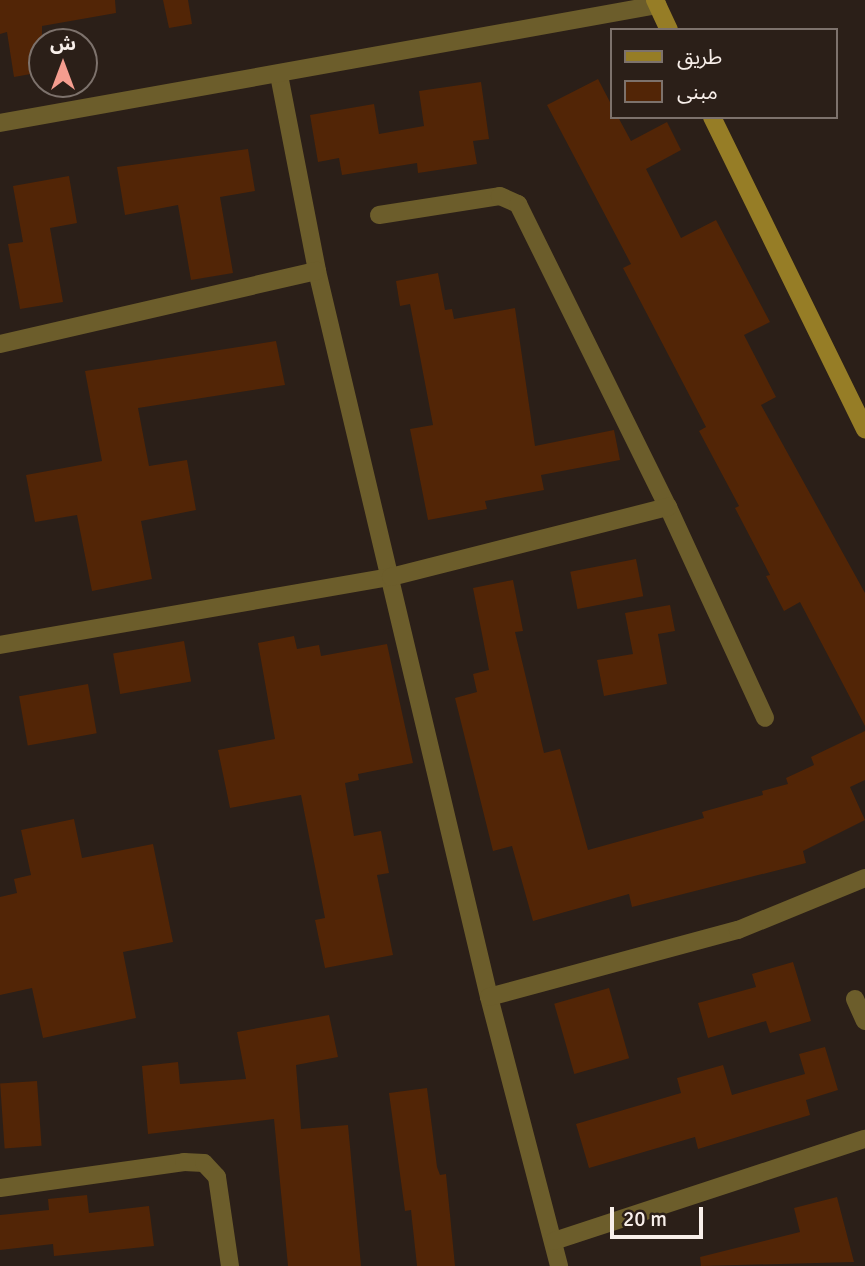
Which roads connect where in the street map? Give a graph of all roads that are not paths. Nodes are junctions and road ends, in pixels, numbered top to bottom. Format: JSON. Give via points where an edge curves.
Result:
{"nodes":[{"id":1,"x":656,"y":3,"type":"edge"},
{"id":2,"x":668,"y":28,"type":"edge"},
{"id":3,"x":279,"y":75,"type":"junction"},
{"id":4,"x":713,"y":119,"type":"edge"},
{"id":5,"x":0,"y":122,"type":"edge"},
{"id":6,"x":379,"y":215,"type":"dead end"},
{"id":7,"x":317,"y":271,"type":"junction"},
{"id":8,"x":0,"y":344,"type":"edge"},
{"id":9,"x":865,"y":430,"type":"edge"},
{"id":10,"x":668,"y":507,"type":"junction"},
{"id":11,"x":391,"y":577,"type":"junction"},
{"id":12,"x":0,"y":645,"type":"edge"},
{"id":13,"x":765,"y":719,"type":"dead end"},
{"id":14,"x":865,"y":878,"type":"edge"},
{"id":15,"x":489,"y":997,"type":"junction"},
{"id":16,"x":855,"y":999,"type":"dead end"},
{"id":17,"x":865,"y":1021,"type":"edge"},
{"id":18,"x":865,"y":1139,"type":"edge"},
{"id":19,"x":0,"y":1188,"type":"edge"},
{"id":20,"x":554,"y":1241,"type":"junction"},
{"id":21,"x":230,"y":1266,"type":"edge"},
{"id":22,"x":559,"y":1266,"type":"edge"}],
"edges":[{"from":1,"to":2,"type":"street"},
{"from":1,"to":3,"type":"street"},
{"from":3,"to":5,"type":"street"},
{"from":3,"to":7,"type":"street"},
{"from":4,"to":9,"type":"street"},
{"from":6,"to":10,"type":"street","via":[[500,196],[518,204]]},
{"from":7,"to":8,"type":"street"},
{"from":7,"to":11,"type":"street"},
{"from":10,"to":11,"type":"street"},
{"from":10,"to":13,"type":"street"},
{"from":11,"to":12,"type":"street"},
{"from":11,"to":15,"type":"street"},
{"from":14,"to":15,"type":"street","via":[[738,930]]},
{"from":15,"to":20,"type":"street"},
{"from":16,"to":17,"type":"street"},
{"from":18,"to":20,"type":"street"},
{"from":19,"to":21,"type":"street","via":[[184,1161],[204,1163],[217,1177]]},
{"from":20,"to":22,"type":"street"}]}
